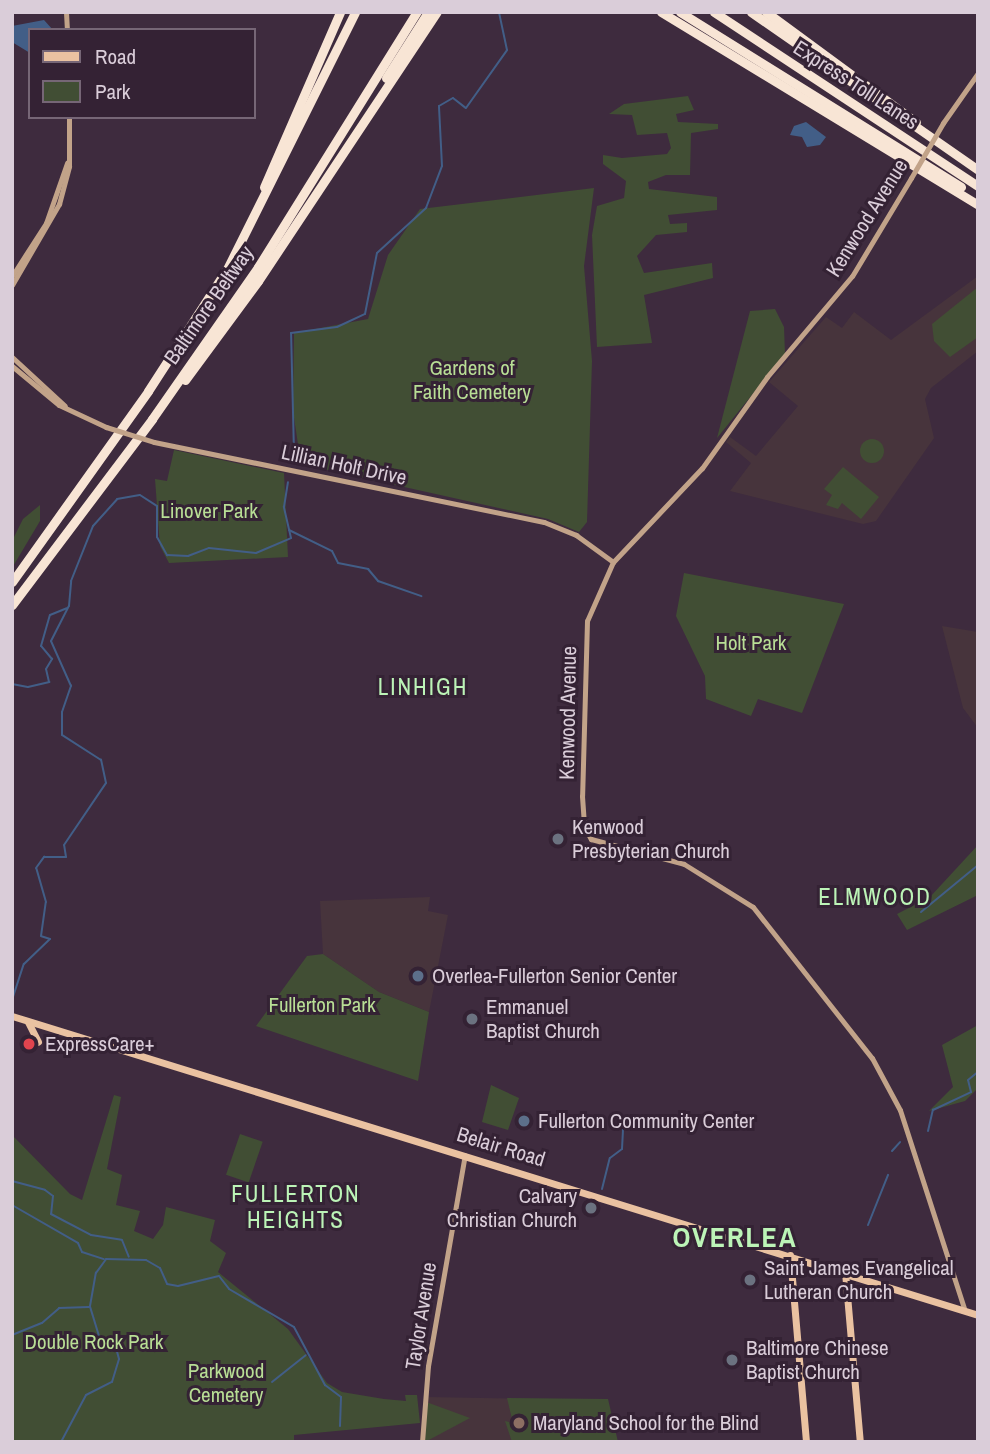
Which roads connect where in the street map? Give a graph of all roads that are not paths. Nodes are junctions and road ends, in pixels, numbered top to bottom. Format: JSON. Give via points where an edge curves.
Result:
{"nodes":[{"id":1,"x":340,"y":12,"type":"edge"},
{"id":2,"x":353,"y":12,"type":"edge"},
{"id":3,"x":417,"y":12,"type":"edge"},
{"id":4,"x":428,"y":12,"type":"edge"},
{"id":5,"x":437,"y":12,"type":"edge"},
{"id":6,"x":661,"y":12,"type":"edge"},
{"id":7,"x":673,"y":12,"type":"edge"},
{"id":8,"x":680,"y":12,"type":"edge"},
{"id":9,"x":714,"y":12,"type":"edge"},
{"id":10,"x":723,"y":12,"type":"edge"},
{"id":11,"x":751,"y":12,"type":"edge"},
{"id":12,"x":766,"y":12,"type":"edge"},
{"id":13,"x":697,"y":22,"type":"junction"},
{"id":14,"x":978,"y":73,"type":"edge"},
{"id":15,"x":69,"y":119,"type":"edge"},
{"id":16,"x":67,"y":163,"type":"junction"},
{"id":17,"x":978,"y":167,"type":"edge"},
{"id":18,"x":330,"y":173,"type":"junction"},
{"id":19,"x":978,"y":180,"type":"edge"},
{"id":20,"x":978,"y":186,"type":"edge"},
{"id":21,"x":978,"y":198,"type":"edge"},
{"id":22,"x":978,"y":205,"type":"edge"},
{"id":23,"x":12,"y":276,"type":"edge"},
{"id":24,"x":12,"y":285,"type":"edge"},
{"id":25,"x":215,"y":287,"type":"junction"},
{"id":26,"x":12,"y":357,"type":"edge"},
{"id":27,"x":12,"y":366,"type":"edge"},
{"id":28,"x":22,"y":372,"type":"junction"},
{"id":29,"x":152,"y":419,"type":"junction"},
{"id":30,"x":612,"y":562,"type":"junction"},
{"id":31,"x":12,"y":582,"type":"edge"},
{"id":32,"x":12,"y":605,"type":"edge"},
{"id":33,"x":12,"y":1016,"type":"edge"},
{"id":34,"x":28,"y":1022,"type":"junction"},
{"id":35,"x":38,"y":1042,"type":"dead end"},
{"id":36,"x":465,"y":1155,"type":"junction"},
{"id":37,"x":790,"y":1255,"type":"junction"},
{"id":38,"x":845,"y":1272,"type":"junction"},
{"id":39,"x":965,"y":1311,"type":"junction"},
{"id":40,"x":978,"y":1315,"type":"edge"},
{"id":41,"x":422,"y":1442,"type":"edge"},
{"id":42,"x":807,"y":1442,"type":"edge"},
{"id":43,"x":860,"y":1442,"type":"edge"}],
"edges":[{"from":1,"to":25,"type":"highway","via":[[294,124]]},
{"from":2,"to":25,"type":"highway","name":"Baltimore Beltway","via":[[303,124]]},
{"from":3,"to":29,"type":"highway","name":"Baltimore Beltway","via":[[309,190]]},
{"from":4,"to":18,"type":"highway"},
{"from":5,"to":18,"type":"highway"},
{"from":6,"to":22,"type":"highway"},
{"from":7,"to":13,"type":"highway"},
{"from":8,"to":13,"type":"highway"},
{"from":9,"to":20,"type":"highway","name":"Express Toll Lanes"},
{"from":10,"to":19,"type":"highway","name":"Express Toll Lanes"},
{"from":11,"to":17,"type":"highway"},
{"from":12,"to":17,"type":"highway"},
{"from":13,"to":21,"type":"highway"},
{"from":14,"to":30,"type":"main road","name":"Kenwood Avenue","bridge":true,"via":[[847,283],[767,377],[695,476]]},
{"from":15,"to":16,"type":"main road"},
{"from":16,"to":23,"type":"main road","via":[[46,223]]},
{"from":16,"to":24,"type":"main road","via":[[53,219]]},
{"from":18,"to":29,"type":"highway","via":[[237,311]]},
{"from":25,"to":31,"type":"highway","name":"Baltimore Beltway","via":[[148,391]]},
{"from":26,"to":28,"type":"main road","name":"Lillian Holt Drive"},
{"from":27,"to":28,"type":"main road","name":"Lillian Holt Drive"},
{"from":28,"to":30,"type":"main road","name":"Lillian Holt Drive","bridge":true,"via":[[65,406],[106,427],[154,442],[544,522],[576,535]]},
{"from":29,"to":32,"type":"highway","name":"Baltimore Beltway"},
{"from":30,"to":39,"type":"main road","name":"Kenwood Avenue","via":[[590,608],[585,646],[582,796],[587,834],[706,874],[765,919],[789,959],[891,1087]]},
{"from":33,"to":34,"type":"main road","name":"Belair Road"},
{"from":34,"to":35,"type":"main road"},
{"from":34,"to":36,"type":"main road","name":"Belair Road"},
{"from":36,"to":37,"type":"main road","name":"Belair Road"},
{"from":36,"to":41,"type":"main road","name":"Taylor Avenue","via":[[428,1366]]},
{"from":37,"to":38,"type":"main road","name":"Belair Road"},
{"from":37,"to":42,"type":"main road"},
{"from":38,"to":39,"type":"main road","name":"Belair Road"},
{"from":38,"to":43,"type":"main road"},
{"from":39,"to":40,"type":"main road","name":"Belair Road"}]}
